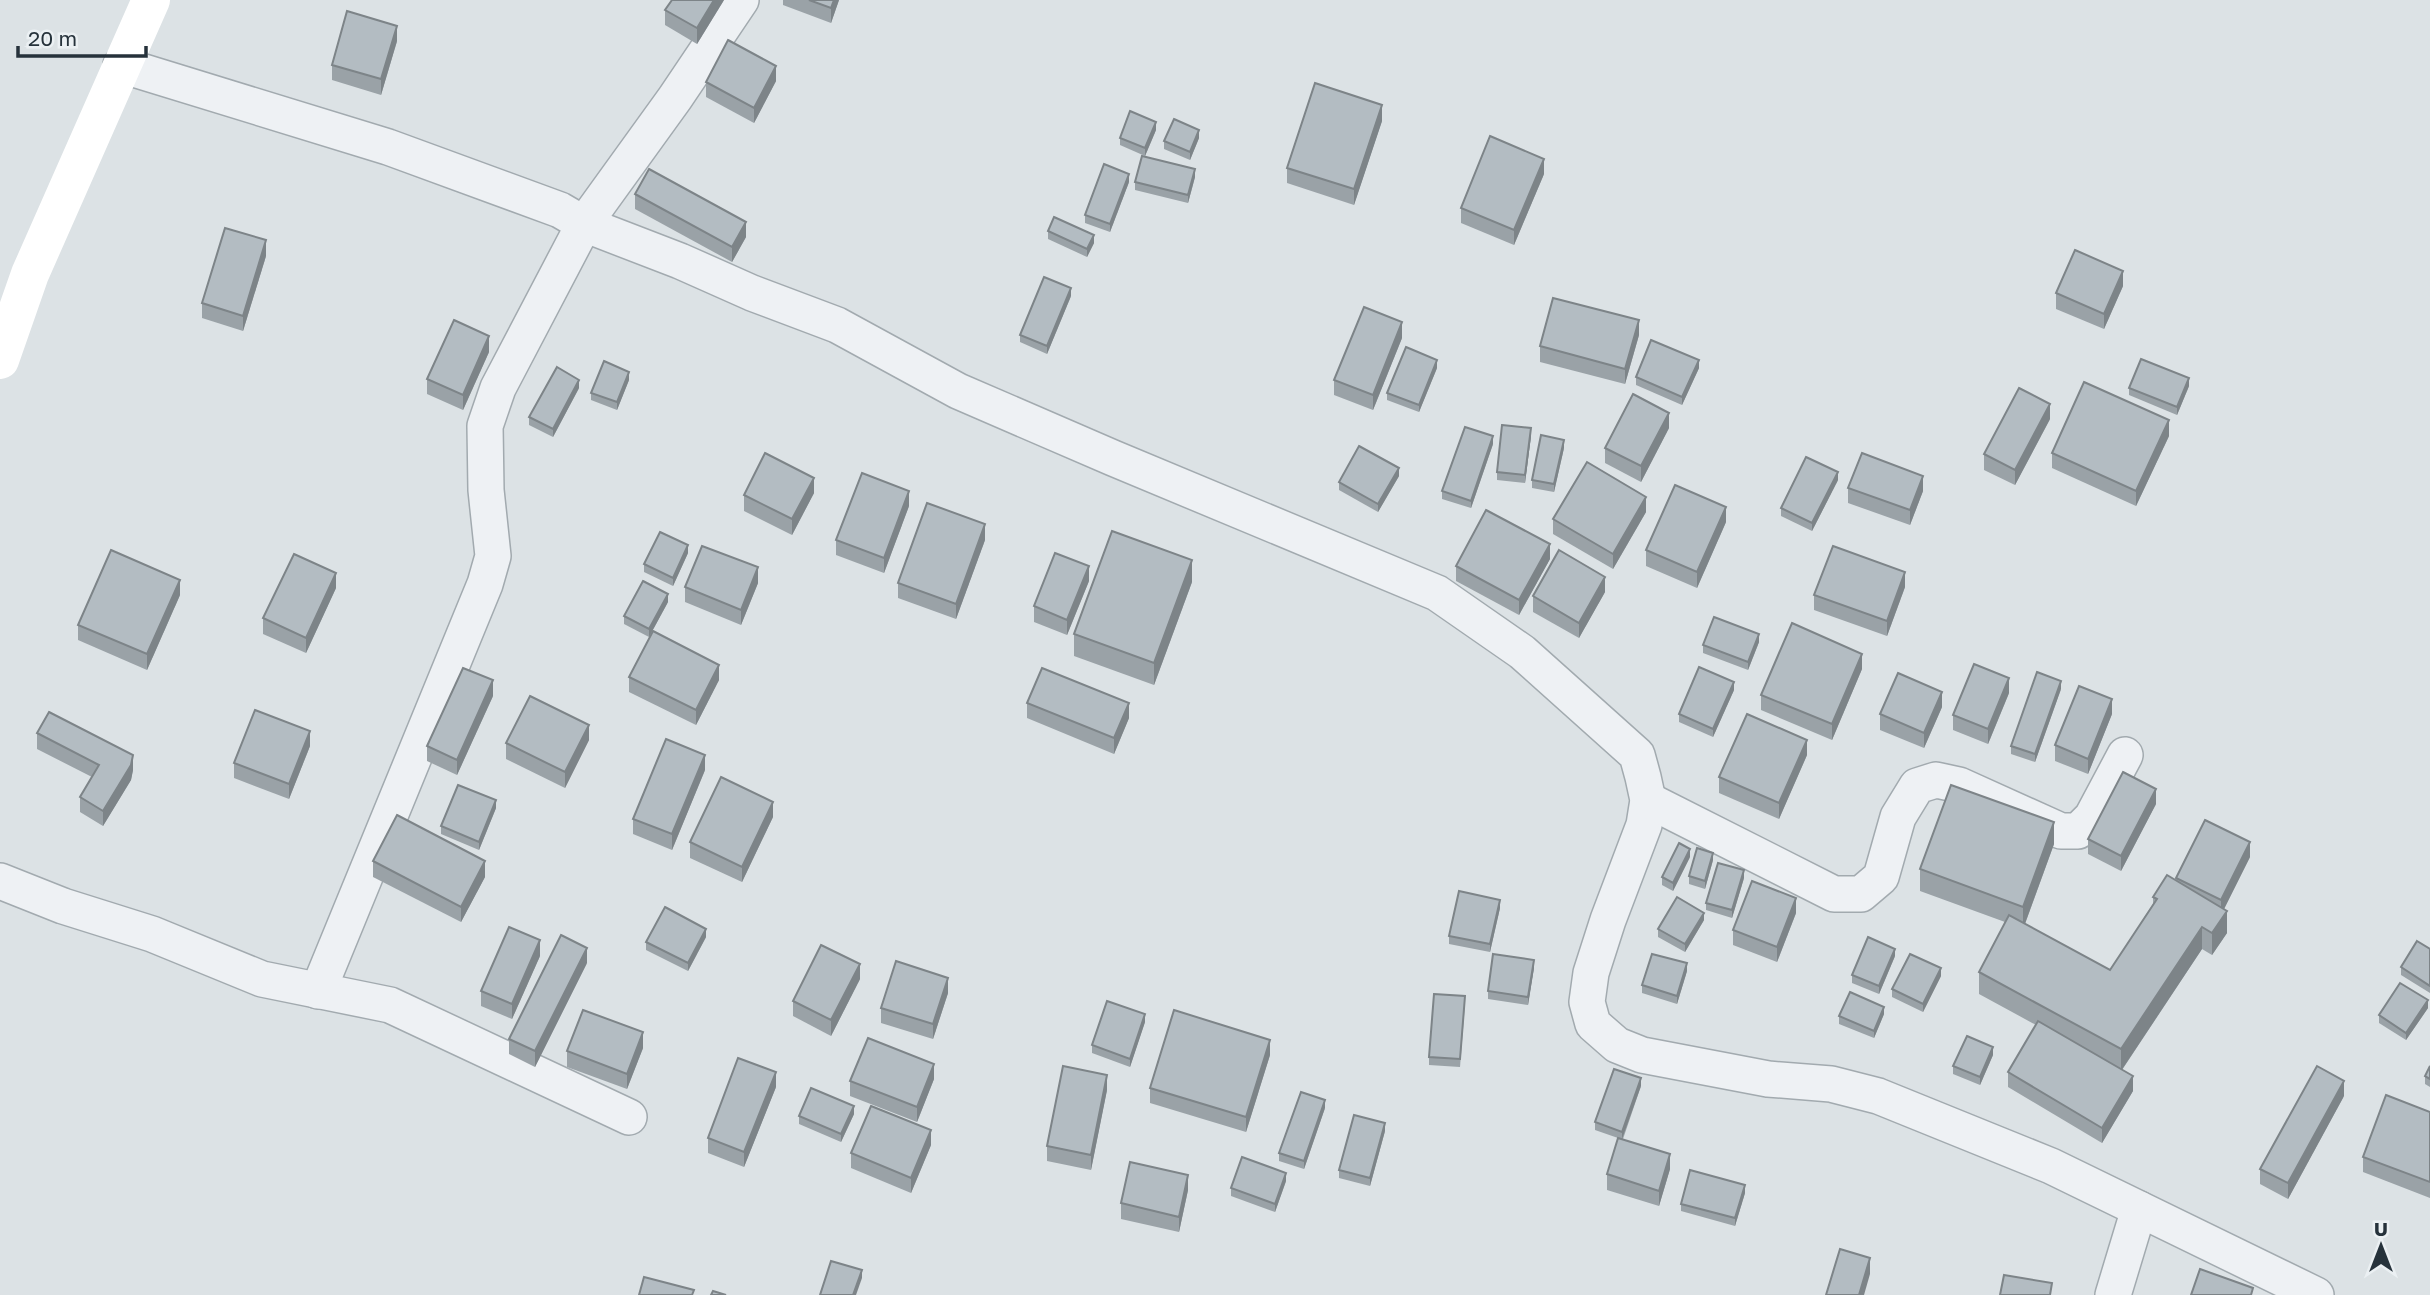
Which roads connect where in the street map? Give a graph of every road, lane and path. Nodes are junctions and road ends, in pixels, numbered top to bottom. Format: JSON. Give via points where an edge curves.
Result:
{"nodes":[{"id":1,"x":151,"y":0,"type":"edge"},
{"id":2,"x":741,"y":0,"type":"edge"},
{"id":3,"x":121,"y":65,"type":"junction"},
{"id":4,"x":584,"y":224,"type":"junction"},
{"id":5,"x":0,"y":360,"type":"edge"},
{"id":6,"x":2125,"y":755,"type":"dead end"},
{"id":7,"x":1648,"y":800,"type":"junction"},
{"id":8,"x":0,"y":881,"type":"edge"},
{"id":9,"x":318,"y":991,"type":"junction"},
{"id":10,"x":629,"y":1117,"type":"dead end"},
{"id":11,"x":2139,"y":1209,"type":"junction"},
{"id":12,"x":2113,"y":1295,"type":"edge"},
{"id":13,"x":2316,"y":1295,"type":"edge"}],
"edges":[{"from":1,"to":3,"type":"main road"},
{"from":2,"to":4,"type":"street"},
{"from":3,"to":4,"type":"street","via":[[388,148],[560,210]]},
{"from":3,"to":5,"type":"main road","via":[[30,274]]},
{"from":4,"to":7,"type":"street","via":[[837,325],[958,391],[1437,593],[1522,652],[1637,755]]},
{"from":4,"to":9,"type":"street","via":[[498,388],[485,426],[493,556],[485,584]]},
{"from":6,"to":7,"type":"street","via":[[2092,817],[2078,831],[2061,831],[1959,785],[1936,780],[1917,786],[1898,817],[1881,877],[1861,894],[1834,894]]},
{"from":7,"to":11,"type":"street","via":[[1644,825],[1591,973],[1587,1002],[1593,1024],[1617,1045],[1642,1055],[1768,1079],[1831,1084],[1878,1096],[2051,1166]]},
{"from":8,"to":9,"type":"street","via":[[152,934],[262,979]]},
{"from":9,"to":10,"type":"street","via":[[390,1005]]},
{"from":11,"to":12,"type":"street"},
{"from":11,"to":13,"type":"street"}]}
